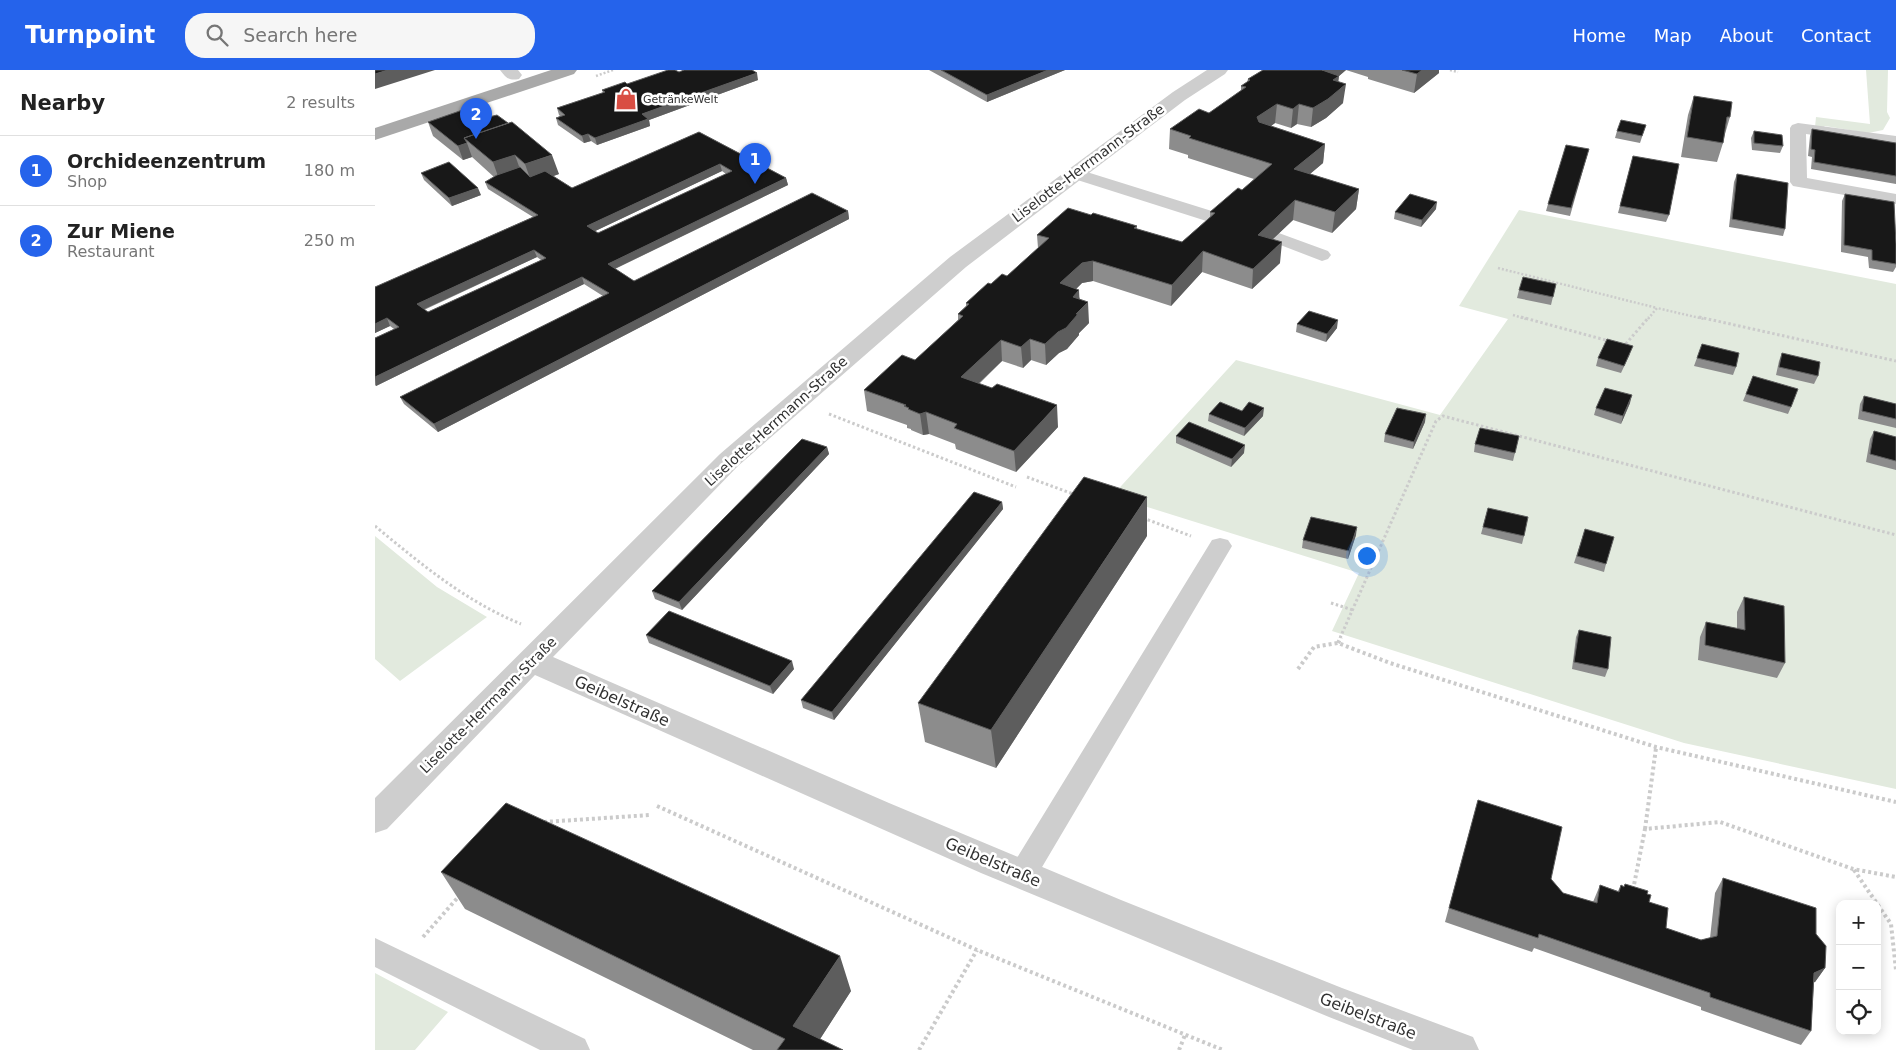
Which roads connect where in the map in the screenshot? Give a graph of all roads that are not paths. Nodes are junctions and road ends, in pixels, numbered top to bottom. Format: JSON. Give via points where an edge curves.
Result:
{"nodes":[{"id":1,"x":568,"y":70,"type":"edge"},
{"id":2,"x":1219,"y":70,"type":"edge"},
{"id":3,"x":375,"y":134,"type":"edge"},
{"id":4,"x":1896,"y":141,"type":"edge"},
{"id":5,"x":1074,"y":173,"type":"junction"},
{"id":6,"x":1896,"y":199,"type":"edge"},
{"id":7,"x":1225,"y":220,"type":"edge"},
{"id":8,"x":1276,"y":237,"type":"edge"},
{"id":9,"x":1322,"y":255,"type":"dead end"},
{"id":10,"x":1220,"y":546,"type":"road end"},
{"id":11,"x":532,"y":661,"type":"junction"},
{"id":12,"x":375,"y":819,"type":"edge"},
{"id":13,"x":1022,"y":875,"type":"junction"},
{"id":14,"x":387,"y":958,"type":"edge"},
{"id":15,"x":574,"y":1050,"type":"edge"},
{"id":16,"x":1460,"y":1050,"type":"edge"}],
"edges":[{"from":1,"to":3,"type":"main road"},
{"from":2,"to":5,"type":"street","name":"Liselotte-Herrmann-Straße"},
{"from":4,"to":6,"type":"lane","via":[[1798,128],[1799,182]]},
{"from":5,"to":7,"type":"lane"},
{"from":5,"to":11,"type":"street","name":"Liselotte-Herrmann-Straße","via":[[957,262],[729,460]]},
{"from":8,"to":9,"type":"lane"},
{"from":10,"to":13,"type":"lane"},
{"from":11,"to":12,"type":"street","name":"Liselotte-Herrmann-Straße"},
{"from":11,"to":13,"type":"street","name":"Geibelstraße"},
{"from":13,"to":16,"type":"street","name":"Geibelstraße","via":[[1325,1000]]},
{"from":14,"to":15,"type":"lane"}]}
